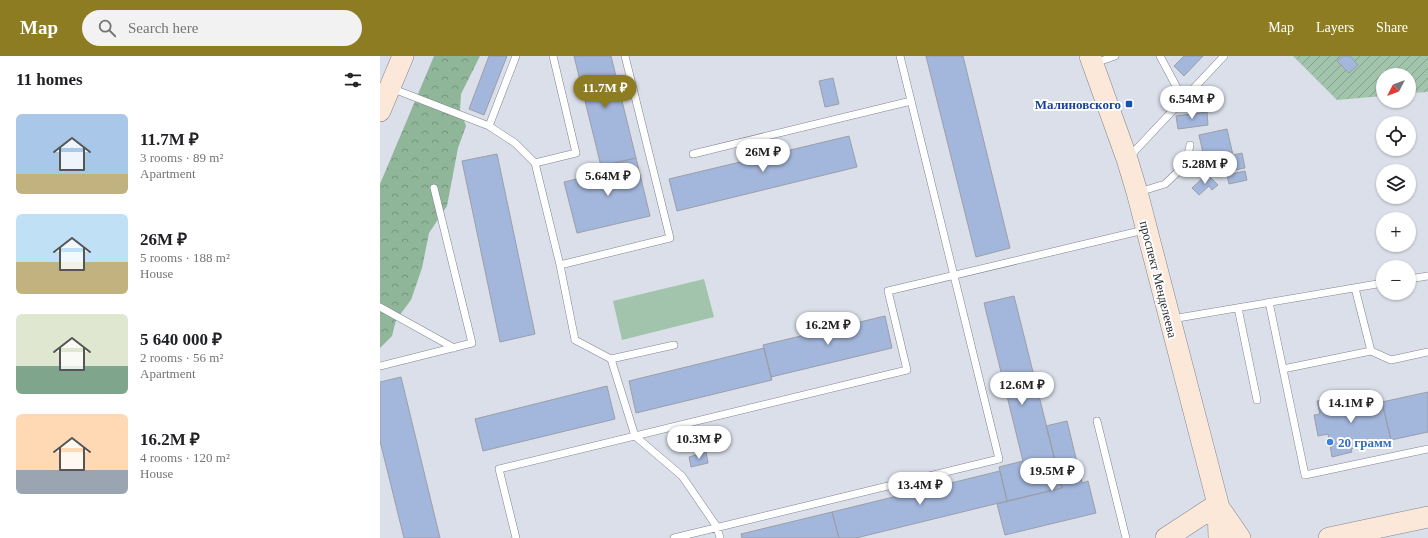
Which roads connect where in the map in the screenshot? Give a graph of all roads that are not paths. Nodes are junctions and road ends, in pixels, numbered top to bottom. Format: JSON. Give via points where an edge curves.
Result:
{"nodes":[{"id":1,"x":403,"y":56,"type":"edge"},
{"id":2,"x":516,"y":56,"type":"edge"},
{"id":3,"x":553,"y":56,"type":"edge"},
{"id":4,"x":625,"y":56,"type":"edge"},
{"id":5,"x":900,"y":56,"type":"edge"},
{"id":6,"x":1115,"y":56,"type":"edge"},
{"id":7,"x":1160,"y":56,"type":"edge"},
{"id":8,"x":1224,"y":56,"type":"edge"},
{"id":9,"x":1092,"y":60,"type":"edge"},
{"id":10,"x":390,"y":87,"type":"junction"},
{"id":11,"x":1183,"y":99,"type":"junction"},
{"id":12,"x":911,"y":101,"type":"junction"},
{"id":13,"x":380,"y":111,"type":"edge"},
{"id":14,"x":489,"y":126,"type":"junction"},
{"id":15,"x":1190,"y":145,"type":"dead end"},
{"id":16,"x":693,"y":154,"type":"dead end"},
{"id":17,"x":1127,"y":159,"type":"junction"},
{"id":18,"x":534,"y":164,"type":"junction"},
{"id":19,"x":434,"y":188,"type":"dead end"},
{"id":20,"x":1137,"y":192,"type":"junction"},
{"id":21,"x":1146,"y":229,"type":"junction"},
{"id":22,"x":560,"y":265,"type":"junction"},
{"id":23,"x":954,"y":275,"type":"junction"},
{"id":24,"x":1428,"y":276,"type":"edge"},
{"id":25,"x":1416,"y":278,"type":"edge"},
{"id":26,"x":1376,"y":284,"type":"edge"},
{"id":27,"x":1355,"y":288,"type":"junction"},
{"id":28,"x":1269,"y":302,"type":"junction"},
{"id":29,"x":380,"y":307,"type":"edge"},
{"id":30,"x":1238,"y":308,"type":"junction"},
{"id":31,"x":1169,"y":320,"type":"junction"},
{"id":32,"x":674,"y":344,"type":"dead end"},
{"id":33,"x":454,"y":348,"type":"junction"},
{"id":34,"x":1371,"y":351,"type":"junction"},
{"id":35,"x":1428,"y":352,"type":"edge"},
{"id":36,"x":611,"y":359,"type":"junction"},
{"id":37,"x":380,"y":366,"type":"edge"},
{"id":38,"x":1283,"y":369,"type":"junction"},
{"id":39,"x":1257,"y":400,"type":"dead end"},
{"id":40,"x":1097,"y":421,"type":"dead end"},
{"id":41,"x":635,"y":436,"type":"junction"},
{"id":42,"x":1428,"y":449,"type":"edge"},
{"id":43,"x":1218,"y":505,"type":"junction"},
{"id":44,"x":1428,"y":516,"type":"edge"},
{"id":45,"x":717,"y":527,"type":"junction"},
{"id":46,"x":516,"y":538,"type":"edge"},
{"id":47,"x":674,"y":538,"type":"edge"},
{"id":48,"x":720,"y":538,"type":"edge"},
{"id":49,"x":1126,"y":538,"type":"edge"},
{"id":50,"x":1166,"y":538,"type":"edge"},
{"id":51,"x":1219,"y":538,"type":"edge"},
{"id":52,"x":1240,"y":538,"type":"edge"},
{"id":53,"x":1329,"y":538,"type":"edge"}],
"edges":[{"from":1,"to":10,"type":"main road"},
{"from":2,"to":14,"type":"lane"},
{"from":3,"to":18,"type":"lane","via":[[576,153]]},
{"from":4,"to":22,"type":"lane","via":[[670,238]]},
{"from":5,"to":12,"type":"lane"},
{"from":6,"to":9,"type":"lane"},
{"from":7,"to":11,"type":"lane"},
{"from":8,"to":11,"type":"lane"},
{"from":9,"to":17,"type":"main road","name":"проспект Менделеева"},
{"from":10,"to":13,"type":"main road"},
{"from":10,"to":14,"type":"lane"},
{"from":11,"to":17,"type":"lane"},
{"from":12,"to":16,"type":"lane"},
{"from":12,"to":23,"type":"lane"},
{"from":14,"to":18,"type":"lane","via":[[515,143]]},
{"from":15,"to":20,"type":"lane","via":[[1186,164],[1165,184]]},
{"from":17,"to":20,"type":"main road","name":"проспект Менделеева"},
{"from":18,"to":22,"type":"lane"},
{"from":19,"to":33,"type":"lane","via":[[472,343]]},
{"from":20,"to":21,"type":"main road","name":"проспект Менделеева"},
{"from":21,"to":23,"type":"lane"},
{"from":21,"to":31,"type":"main road","name":"проспект Менделеева"},
{"from":22,"to":36,"type":"lane","via":[[575,340]]},
{"from":23,"to":41,"type":"lane","via":[[888,291],[907,370]]},
{"from":23,"to":45,"type":"lane","via":[[999,459]]},
{"from":24,"to":25,"type":"lane"},
{"from":26,"to":27,"type":"lane"},
{"from":27,"to":28,"type":"lane"},
{"from":27,"to":34,"type":"lane"},
{"from":28,"to":30,"type":"lane"},
{"from":28,"to":38,"type":"lane"},
{"from":29,"to":33,"type":"lane"},
{"from":30,"to":31,"type":"lane"},
{"from":30,"to":39,"type":"lane"},
{"from":31,"to":43,"type":"main road","name":"проспект Менделеева"},
{"from":32,"to":36,"type":"lane"},
{"from":33,"to":37,"type":"lane"},
{"from":34,"to":35,"type":"lane","via":[[1391,360]]},
{"from":34,"to":38,"type":"lane"},
{"from":36,"to":41,"type":"lane"},
{"from":38,"to":42,"type":"lane","via":[[1305,475]]},
{"from":40,"to":49,"type":"lane"},
{"from":41,"to":45,"type":"lane","via":[[682,476]]},
{"from":41,"to":46,"type":"lane","via":[[499,469]]},
{"from":43,"to":50,"type":"main road"},
{"from":43,"to":51,"type":"main road","name":"проспект Менделеева"},
{"from":43,"to":52,"type":"main road","name":"проспект Менделеева"},
{"from":44,"to":53,"type":"main road"},
{"from":45,"to":47,"type":"lane"},
{"from":45,"to":48,"type":"lane"}]}
